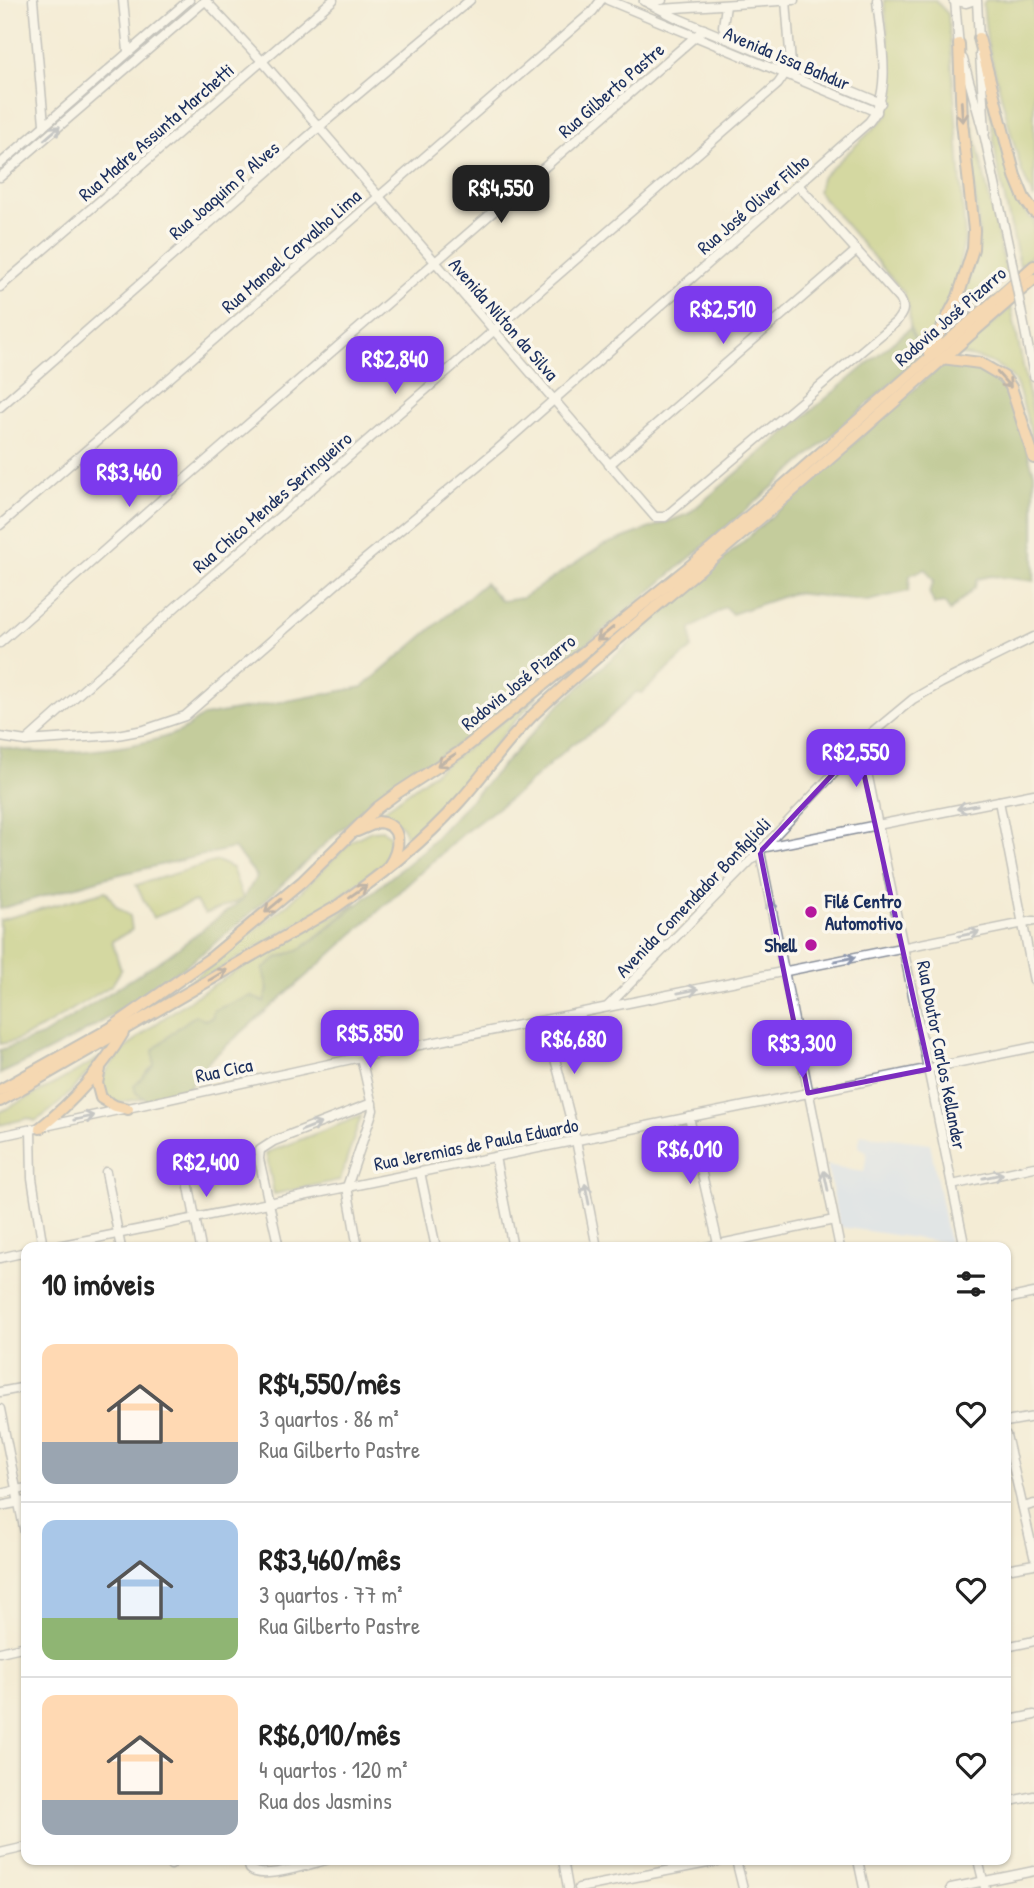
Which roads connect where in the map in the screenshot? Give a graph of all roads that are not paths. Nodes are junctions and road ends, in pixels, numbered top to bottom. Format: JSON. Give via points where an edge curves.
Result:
{"nodes":[{"id":1,"x":33,"y":0,"type":"edge"},
{"id":2,"x":123,"y":0,"type":"edge"},
{"id":3,"x":189,"y":0,"type":"edge"},
{"id":4,"x":205,"y":0,"type":"edge"},
{"id":5,"x":333,"y":0,"type":"edge"},
{"id":6,"x":470,"y":0,"type":"edge"},
{"id":7,"x":601,"y":0,"type":"edge"},
{"id":8,"x":608,"y":0,"type":"edge"},
{"id":9,"x":642,"y":0,"type":"edge"},
{"id":10,"x":662,"y":0,"type":"edge"},
{"id":11,"x":786,"y":0,"type":"edge"},
{"id":12,"x":794,"y":0,"type":"edge"},
{"id":13,"x":877,"y":0,"type":"edge"},
{"id":14,"x":954,"y":0,"type":"edge"},
{"id":15,"x":976,"y":0,"type":"edge"},
{"id":16,"x":698,"y":4,"type":"edge"},
{"id":17,"x":726,"y":6,"type":"junction"},
{"id":18,"x":659,"y":10,"type":"junction"},
{"id":19,"x":640,"y":12,"type":"junction"},
{"id":20,"x":704,"y":29,"type":"junction"},
{"id":21,"x":697,"y":37,"type":"junction"},
{"id":22,"x":727,"y":38,"type":"junction"},
{"id":23,"x":979,"y":38,"type":"junction"},
{"id":24,"x":959,"y":44,"type":"junction"},
{"id":25,"x":128,"y":51,"type":"junction"},
{"id":26,"x":262,"y":61,"type":"junction"},
{"id":27,"x":791,"y":65,"type":"junction"},
{"id":28,"x":786,"y":74,"type":"junction"},
{"id":29,"x":881,"y":103,"type":"junction"},
{"id":30,"x":877,"y":112,"type":"junction"},
{"id":31,"x":44,"y":124,"type":"junction"},
{"id":32,"x":319,"y":127,"type":"junction"},
{"id":33,"x":985,"y":138,"type":"junction"},
{"id":34,"x":0,"y":164,"type":"edge"},
{"id":35,"x":0,"y":177,"type":"edge"},
{"id":36,"x":799,"y":186,"type":"junction"},
{"id":37,"x":377,"y":196,"type":"junction"},
{"id":38,"x":1034,"y":212,"type":"edge"},
{"id":39,"x":857,"y":250,"type":"junction"},
{"id":40,"x":434,"y":262,"type":"junction"},
{"id":41,"x":1034,"y":266,"type":"edge"},
{"id":42,"x":1034,"y":279,"type":"edge"},
{"id":43,"x":0,"y":288,"type":"edge"},
{"id":44,"x":492,"y":330,"type":"junction"},
{"id":45,"x":942,"y":358,"type":"junction"},
{"id":46,"x":924,"y":360,"type":"junction"},
{"id":47,"x":1034,"y":376,"type":"edge"},
{"id":48,"x":552,"y":400,"type":"junction"},
{"id":49,"x":0,"y":407,"type":"edge"},
{"id":50,"x":1034,"y":458,"type":"edge"},
{"id":51,"x":609,"y":464,"type":"junction"},
{"id":52,"x":0,"y":525,"type":"edge"},
{"id":53,"x":1034,"y":637,"type":"edge"},
{"id":54,"x":0,"y":643,"type":"edge"},
{"id":55,"x":0,"y":737,"type":"edge"},
{"id":56,"x":26,"y":741,"type":"junction"},
{"id":57,"x":858,"y":747,"type":"junction"},
{"id":58,"x":1034,"y":794,"type":"edge"},
{"id":59,"x":999,"y":801,"type":"junction"},
{"id":60,"x":878,"y":825,"type":"junction"},
{"id":61,"x":342,"y":841,"type":"junction"},
{"id":62,"x":762,"y":849,"type":"junction"},
{"id":63,"x":384,"y":874,"type":"junction"},
{"id":64,"x":1034,"y":921,"type":"edge"},
{"id":65,"x":1022,"y":924,"type":"junction"},
{"id":66,"x":905,"y":947,"type":"junction"},
{"id":67,"x":785,"y":971,"type":"junction"},
{"id":68,"x":639,"y":975,"type":"junction"},
{"id":69,"x":1034,"y":981,"type":"edge"},
{"id":70,"x":621,"y":1004,"type":"junction"},
{"id":71,"x":607,"y":1007,"type":"junction"},
{"id":72,"x":140,"y":1009,"type":"junction"},
{"id":73,"x":545,"y":1020,"type":"junction"},
{"id":74,"x":125,"y":1031,"type":"junction"},
{"id":75,"x":1034,"y":1047,"type":"edge"},
{"id":76,"x":361,"y":1057,"type":"junction"},
{"id":77,"x":102,"y":1065,"type":"junction"},
{"id":78,"x":929,"y":1069,"type":"junction"},
{"id":79,"x":0,"y":1082,"type":"edge"},
{"id":80,"x":0,"y":1090,"type":"edge"},
{"id":81,"x":808,"y":1093,"type":"junction"},
{"id":82,"x":0,"y":1101,"type":"edge"},
{"id":83,"x":372,"y":1103,"type":"junction"},
{"id":84,"x":128,"y":1109,"type":"junction"},
{"id":85,"x":689,"y":1117,"type":"junction"},
{"id":86,"x":36,"y":1129,"type":"junction"},
{"id":87,"x":0,"y":1136,"type":"edge"},
{"id":88,"x":576,"y":1140,"type":"junction"},
{"id":89,"x":183,"y":1156,"type":"dead end"},
{"id":90,"x":495,"y":1157,"type":"junction"},
{"id":91,"x":1034,"y":1167,"type":"edge"},
{"id":92,"x":106,"y":1172,"type":"dead end"},
{"id":93,"x":421,"y":1172,"type":"junction"},
{"id":94,"x":952,"y":1185,"type":"junction"},
{"id":95,"x":347,"y":1187,"type":"junction"},
{"id":96,"x":269,"y":1203,"type":"junction"},
{"id":97,"x":195,"y":1219,"type":"junction"},
{"id":98,"x":834,"y":1220,"type":"junction"},
{"id":99,"x":118,"y":1233,"type":"junction"},
{"id":100,"x":44,"y":1242,"type":"edge"},
{"id":101,"x":74,"y":1242,"type":"edge"},
{"id":102,"x":120,"y":1242,"type":"edge"},
{"id":103,"x":200,"y":1242,"type":"edge"},
{"id":104,"x":278,"y":1242,"type":"edge"},
{"id":105,"x":357,"y":1242,"type":"edge"},
{"id":106,"x":435,"y":1242,"type":"edge"},
{"id":107,"x":512,"y":1242,"type":"edge"},
{"id":108,"x":596,"y":1242,"type":"edge"},
{"id":109,"x":717,"y":1242,"type":"edge"},
{"id":110,"x":736,"y":1242,"type":"edge"},
{"id":111,"x":839,"y":1242,"type":"edge"},
{"id":112,"x":964,"y":1242,"type":"edge"},
{"id":113,"x":21,"y":1253,"type":"edge"},
{"id":114,"x":0,"y":1258,"type":"edge"},
{"id":115,"x":1034,"y":1293,"type":"edge"},
{"id":116,"x":1011,"y":1298,"type":"edge"},
{"id":117,"x":21,"y":1388,"type":"edge"},
{"id":118,"x":0,"y":1392,"type":"edge"},
{"id":119,"x":0,"y":1409,"type":"edge"},
{"id":120,"x":1034,"y":1417,"type":"edge"},
{"id":121,"x":1011,"y":1421,"type":"edge"},
{"id":122,"x":1011,"y":1458,"type":"edge"},
{"id":123,"x":21,"y":1489,"type":"edge"},
{"id":124,"x":16,"y":1490,"type":"junction"},
{"id":125,"x":0,"y":1493,"type":"edge"},
{"id":126,"x":21,"y":1500,"type":"edge"},
{"id":127,"x":21,"y":1502,"type":"edge"},
{"id":128,"x":1034,"y":1504,"type":"edge"},
{"id":129,"x":0,"y":1506,"type":"edge"},
{"id":130,"x":1023,"y":1507,"type":"junction"},
{"id":131,"x":1034,"y":1556,"type":"edge"},
{"id":132,"x":1034,"y":1564,"type":"edge"},
{"id":133,"x":1011,"y":1568,"type":"edge"},
{"id":134,"x":1034,"y":1641,"type":"edge"},
{"id":135,"x":1011,"y":1646,"type":"edge"},
{"id":136,"x":21,"y":1647,"type":"edge"},
{"id":137,"x":0,"y":1652,"type":"edge"},
{"id":138,"x":1034,"y":1715,"type":"edge"},
{"id":139,"x":1011,"y":1720,"type":"edge"},
{"id":140,"x":1034,"y":1796,"type":"edge"},
{"id":141,"x":1011,"y":1801,"type":"edge"},
{"id":142,"x":21,"y":1848,"type":"edge"},
{"id":143,"x":0,"y":1853,"type":"edge"},
{"id":144,"x":249,"y":1865,"type":"edge"},
{"id":145,"x":306,"y":1865,"type":"edge"},
{"id":146,"x":564,"y":1865,"type":"edge"},
{"id":147,"x":697,"y":1865,"type":"edge"},
{"id":148,"x":737,"y":1865,"type":"edge"},
{"id":149,"x":859,"y":1865,"type":"edge"},
{"id":150,"x":979,"y":1865,"type":"edge"},
{"id":151,"x":1034,"y":1871,"type":"edge"},
{"id":152,"x":984,"y":1885,"type":"edge"},
{"id":153,"x":568,"y":1888,"type":"edge"},
{"id":154,"x":579,"y":1888,"type":"edge"},
{"id":155,"x":743,"y":1888,"type":"edge"},
{"id":156,"x":864,"y":1888,"type":"edge"},
{"id":157,"x":951,"y":1888,"type":"edge"}],
"edges":[{"from":1,"to":31,"type":"street"},
{"from":2,"to":25,"type":"street"},
{"from":3,"to":25,"type":"street"},
{"from":4,"to":26,"type":"street","name":"Avenida Nilton da Silva"},
{"from":35,"to":4,"type":"street","one_way":true},
{"from":5,"to":26,"type":"street","name":"Rua Madre Assunta Marchetti"},
{"from":6,"to":32,"type":"street","name":"Rua Joaquim P Alves"},
{"from":7,"to":37,"type":"street","name":"Rua Manoel Carvalho Lima"},
{"from":8,"to":19,"type":"street","name":"Avenida Issa Bahdur"},
{"from":9,"to":10,"type":"street"},
{"from":9,"to":18,"type":"street","name":"Avenida Issa Bahdur"},
{"from":11,"to":12,"type":"street"},
{"from":11,"to":17,"type":"street"},
{"from":11,"to":27,"type":"street"},
{"from":13,"to":29,"type":"street","via":[[884,80]]},
{"from":14,"to":15,"type":"street"},
{"from":14,"to":24,"type":"street"},
{"from":15,"to":23,"type":"street"},
{"from":16,"to":17,"type":"street"},
{"from":16,"to":18,"type":"street"},
{"from":17,"to":22,"type":"street","via":[[723,26]]},
{"from":18,"to":19,"type":"street"},
{"from":18,"to":20,"type":"street","name":"Avenida Issa Bahdur"},
{"from":19,"to":21,"type":"street","name":"Avenida Issa Bahdur"},
{"from":20,"to":21,"type":"street","name":"Rua Gilberto Pastre"},
{"from":20,"to":22,"type":"street","name":"Avenida Issa Bahdur"},
{"from":21,"to":28,"type":"street","name":"Avenida Issa Bahdur"},
{"from":21,"to":40,"type":"street","name":"Rua Gilberto Pastre"},
{"from":22,"to":27,"type":"street","name":"Avenida Issa Bahdur"},
{"from":23,"to":33,"type":"street"},
{"from":23,"to":38,"type":"main road","via":[[1015,176]]},
{"from":24,"to":33,"type":"street"},
{"from":24,"to":46,"type":"main road","one_way":true,"via":[[974,249],[958,297]]},
{"from":25,"to":31,"type":"street"},
{"from":26,"to":32,"type":"street","name":"Avenida Nilton da Silva"},
{"from":26,"to":43,"type":"street","name":"Rua Madre Assunta Marchetti"},
{"from":27,"to":28,"type":"street","name":"Rua Chico Mendes Seringueiro"},
{"from":27,"to":29,"type":"street","name":"Avenida Issa Bahdur"},
{"from":28,"to":30,"type":"street","name":"Avenida Issa Bahdur"},
{"from":28,"to":44,"type":"street","name":"Rua Chico Mendes Seringueiro"},
{"from":29,"to":30,"type":"street"},
{"from":30,"to":36,"type":"street","name":"Rua José Oliver Filho"},
{"from":31,"to":34,"type":"street"},
{"from":32,"to":37,"type":"street","name":"Avenida Nilton da Silva"},
{"from":32,"to":49,"type":"street","name":"Rua Joaquim P Alves"},
{"from":33,"to":47,"type":"street","bridge":true},
{"from":36,"to":39,"type":"street"},
{"from":36,"to":48,"type":"street","name":"Rua José Oliver Filho"},
{"from":37,"to":40,"type":"street","name":"Avenida Nilton da Silva"},
{"from":37,"to":52,"type":"street","name":"Rua Manoel Carvalho Lima"},
{"from":39,"to":51,"type":"street"},
{"from":39,"to":51,"type":"street","name":"Avenida Nilton da Silva","via":[[904,306],[896,322],[661,518],[650,514]]},
{"from":40,"to":44,"type":"street","name":"Avenida Nilton da Silva"},
{"from":40,"to":54,"type":"street","name":"Rua Gilberto Pastre"},
{"from":41,"to":46,"type":"main road","name":"Rodovia José Pizarro"},
{"from":42,"to":45,"type":"main road","name":"Rodovia José Pizarro"},
{"from":44,"to":48,"type":"street","name":"Avenida Nilton da Silva"},
{"from":44,"to":56,"type":"street","name":"Rua Chico Mendes Seringueiro"},
{"from":45,"to":50,"type":"main road","one_way":true,"via":[[980,363],[1004,377]]},
{"from":45,"to":63,"type":"main road","name":"Rodovia José Pizarro","via":[[536,713],[419,844]]},
{"from":46,"to":61,"type":"main road","name":"Rodovia José Pizarro","one_way":true,"via":[[710,550],[460,752],[387,800]]},
{"from":48,"to":51,"type":"street","name":"Avenida Nilton da Silva"},
{"from":48,"to":56,"type":"street","name":"Rua José Oliver Filho","via":[[185,716],[117,735]]},
{"from":53,"to":57,"type":"street","name":"Avenida Comendador Bonfiglioli","via":[[913,699]]},
{"from":55,"to":56,"type":"street","name":"Rua José Oliver Filho"},
{"from":57,"to":60,"type":"street","name":"Rua Doutor Carlos Kellander"},
{"from":57,"to":62,"type":"street","name":"Avenida Comendador Bonfiglioli"},
{"from":58,"to":59,"type":"street"},
{"from":59,"to":60,"type":"street","one_way":true},
{"from":59,"to":65,"type":"street"},
{"from":60,"to":62,"type":"street"},
{"from":60,"to":66,"type":"street","name":"Rua Doutor Carlos Kellander"},
{"from":61,"to":63,"type":"main road","via":[[373,823],[393,827],[398,848]]},
{"from":61,"to":72,"type":"main road","name":"Rodovia José Pizarro","one_way":true,"via":[[302,882],[230,942]]},
{"from":67,"to":62,"type":"street","one_way":true},
{"from":62,"to":68,"type":"street","name":"Avenida Comendador Bonfiglioli"},
{"from":74,"to":63,"type":"main road","name":"Rodovia José Pizarro","one_way":true},
{"from":64,"to":65,"type":"street","name":"Rua Cica"},
{"from":66,"to":65,"type":"street","name":"Rua Cica","one_way":true},
{"from":65,"to":69,"type":"street"},
{"from":67,"to":66,"type":"street","name":"Rua Cica","one_way":true},
{"from":66,"to":78,"type":"street","name":"Rua Doutor Carlos Kellander"},
{"from":70,"to":67,"type":"street","name":"Rua Cica","one_way":true},
{"from":67,"to":81,"type":"street"},
{"from":68,"to":70,"type":"street","via":[[620,998]]},
{"from":68,"to":71,"type":"street","name":"Avenida Comendador Bonfiglioli"},
{"from":70,"to":71,"type":"street","name":"Rua Cica"},
{"from":71,"to":73,"type":"street","name":"Rua Cica"},
{"from":72,"to":79,"type":"main road"},
{"from":72,"to":80,"type":"main road","name":"Rodovia José Pizarro"},
{"from":73,"to":76,"type":"street","name":"Rua Cica"},
{"from":73,"to":88,"type":"street"},
{"from":74,"to":77,"type":"main road"},
{"from":74,"to":82,"type":"main road","name":"Rodovia José Pizarro"},
{"from":75,"to":78,"type":"street","name":"Rua Jeremias de Paula Eduardo"},
{"from":76,"to":83,"type":"street"},
{"from":76,"to":84,"type":"street","name":"Rua Cica"},
{"from":77,"to":84,"type":"main road","via":[[97,1083],[101,1098]]},
{"from":77,"to":86,"type":"main road","via":[[71,1102]]},
{"from":78,"to":81,"type":"street","name":"Rua Jeremias de Paula Eduardo"},
{"from":78,"to":94,"type":"street","name":"Rua Doutor Carlos Kellander"},
{"from":81,"to":85,"type":"street","name":"Rua Jeremias de Paula Eduardo"},
{"from":98,"to":81,"type":"street","one_way":true},
{"from":83,"to":95,"type":"street","via":[[373,1115]]},
{"from":96,"to":83,"type":"street","one_way":true,"via":[[259,1159],[264,1146]]},
{"from":86,"to":84,"type":"street","name":"Rua Cica","one_way":true},
{"from":85,"to":88,"type":"street","name":"Rua Jeremias de Paula Eduardo"},
{"from":85,"to":109,"type":"street"},
{"from":86,"to":87,"type":"street","name":"Rua Cica"},
{"from":86,"to":100,"type":"street","via":[[32,1178]]},
{"from":88,"to":90,"type":"street","name":"Rua Jeremias de Paula Eduardo"},
{"from":108,"to":88,"type":"street","one_way":true},
{"from":89,"to":97,"type":"street"},
{"from":90,"to":93,"type":"street","name":"Rua Jeremias de Paula Eduardo"},
{"from":90,"to":107,"type":"street"},
{"from":94,"to":91,"type":"street","one_way":true},
{"from":92,"to":99,"type":"street"},
{"from":93,"to":95,"type":"street","name":"Rua Jeremias de Paula Eduardo"},
{"from":93,"to":106,"type":"street"},
{"from":94,"to":112,"type":"street","name":"Rua Doutor Carlos Kellander"},
{"from":95,"to":96,"type":"street","name":"Rua Jeremias de Paula Eduardo"},
{"from":95,"to":105,"type":"street"},
{"from":96,"to":97,"type":"street","name":"Rua Jeremias de Paula Eduardo"},
{"from":96,"to":104,"type":"street"},
{"from":97,"to":99,"type":"street","name":"Rua Jeremias de Paula Eduardo"},
{"from":97,"to":103,"type":"street"},
{"from":98,"to":110,"type":"street"},
{"from":98,"to":111,"type":"street"},
{"from":99,"to":101,"type":"street","name":"Rua Jeremias de Paula Eduardo"},
{"from":99,"to":102,"type":"street"},
{"from":113,"to":114,"type":"street"},
{"from":115,"to":116,"type":"street"},
{"from":117,"to":118,"type":"street"},
{"from":119,"to":124,"type":"street"},
{"from":120,"to":121,"type":"street"},
{"from":122,"to":130,"type":"street"},
{"from":123,"to":124,"type":"street"},
{"from":124,"to":125,"type":"street"},
{"from":124,"to":126,"type":"street"},
{"from":127,"to":129,"type":"street"},
{"from":128,"to":130,"type":"street"},
{"from":130,"to":131,"type":"street"},
{"from":132,"to":133,"type":"street"},
{"from":134,"to":135,"type":"street"},
{"from":136,"to":137,"type":"street"},
{"from":138,"to":139,"type":"street"},
{"from":140,"to":141,"type":"street"},
{"from":142,"to":143,"type":"street"},
{"from":144,"to":145,"type":"street","via":[[258,1874]]},
{"from":146,"to":153,"type":"street"},
{"from":147,"to":154,"type":"street"},
{"from":148,"to":155,"type":"street"},
{"from":149,"to":156,"type":"street"},
{"from":150,"to":152,"type":"street"},
{"from":151,"to":152,"type":"street"},
{"from":152,"to":157,"type":"street"}]}
